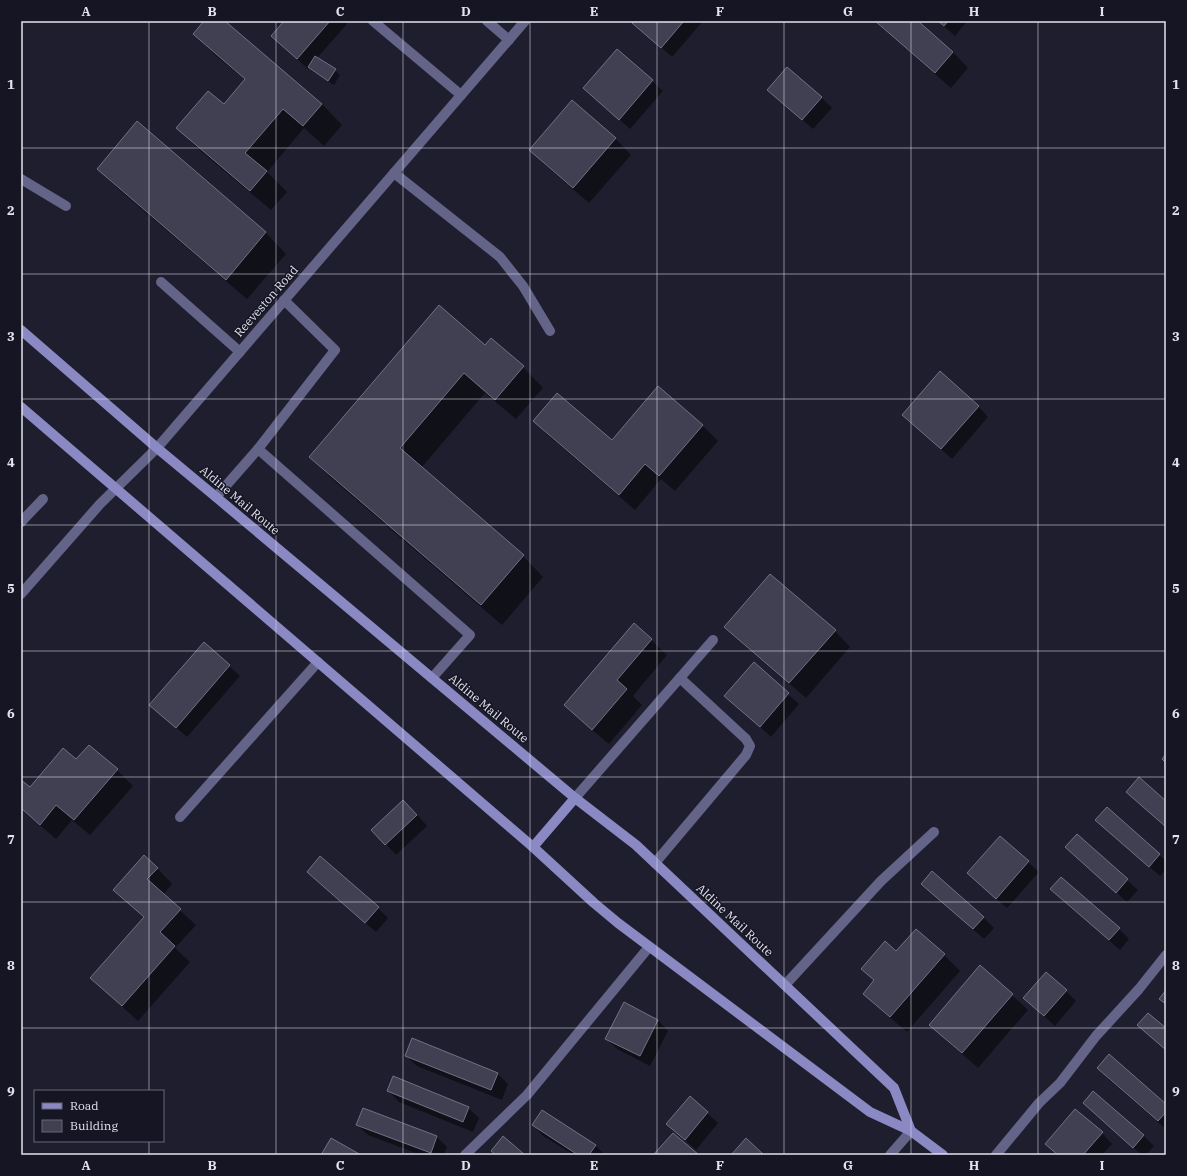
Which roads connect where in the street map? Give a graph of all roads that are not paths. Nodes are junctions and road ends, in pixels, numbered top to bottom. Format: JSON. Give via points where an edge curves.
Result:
{"nodes":[{"id":1,"x":372,"y":21,"type":"edge"},
{"id":2,"x":488,"y":21,"type":"edge"},
{"id":3,"x":525,"y":21,"type":"edge"},
{"id":4,"x":509,"y":40,"type":"junction"},
{"id":5,"x":461,"y":95,"type":"junction"},
{"id":6,"x":394,"y":173,"type":"junction"},
{"id":7,"x":21,"y":178,"type":"edge"},
{"id":8,"x":66,"y":206,"type":"dead end"},
{"id":9,"x":161,"y":282,"type":"dead end"},
{"id":10,"x":284,"y":300,"type":"junction"},
{"id":11,"x":21,"y":330,"type":"edge"},
{"id":12,"x":550,"y":331,"type":"dead end"},
{"id":13,"x":240,"y":352,"type":"junction"},
{"id":14,"x":21,"y":407,"type":"edge"},
{"id":15,"x":157,"y":448,"type":"junction"},
{"id":16,"x":258,"y":449,"type":"junction"},
{"id":17,"x":117,"y":489,"type":"junction"},
{"id":18,"x":216,"y":497,"type":"junction"},
{"id":19,"x":43,"y":499,"type":"dead end"},
{"id":20,"x":21,"y":522,"type":"edge"},
{"id":21,"x":21,"y":594,"type":"edge"},
{"id":22,"x":713,"y":640,"type":"dead end"},
{"id":23,"x":318,"y":662,"type":"junction"},
{"id":24,"x":432,"y":678,"type":"junction"},
{"id":25,"x":680,"y":678,"type":"junction"},
{"id":26,"x":575,"y":798,"type":"junction"},
{"id":27,"x":180,"y":817,"type":"dead end"},
{"id":28,"x":934,"y":832,"type":"dead end"},
{"id":29,"x":534,"y":848,"type":"junction"},
{"id":30,"x":655,"y":863,"type":"junction"},
{"id":31,"x":649,"y":947,"type":"junction"},
{"id":32,"x":1166,"y":955,"type":"edge"},
{"id":33,"x":784,"y":985,"type":"junction"},
{"id":34,"x":911,"y":1131,"type":"junction"},
{"id":35,"x":465,"y":1155,"type":"edge"},
{"id":36,"x":890,"y":1155,"type":"edge"},
{"id":37,"x":943,"y":1155,"type":"edge"},
{"id":38,"x":996,"y":1155,"type":"edge"}],
"edges":[{"from":1,"to":5,"type":"street"},
{"from":2,"to":4,"type":"street"},
{"from":3,"to":4,"type":"street","name":"Reeveston Road"},
{"from":4,"to":5,"type":"street","name":"Reeveston Road"},
{"from":5,"to":6,"type":"street","name":"Reeveston Road"},
{"from":6,"to":10,"type":"street","name":"Reeveston Road"},
{"from":6,"to":12,"type":"street","via":[[500,257],[523,286]]},
{"from":7,"to":8,"type":"street"},
{"from":9,"to":13,"type":"street"},
{"from":10,"to":13,"type":"street","name":"Reeveston Road"},
{"from":10,"to":16,"type":"street","via":[[336,350]]},
{"from":11,"to":15,"type":"main road","name":"Aldine Mail Route"},
{"from":13,"to":15,"type":"street","name":"Reeveston Road"},
{"from":14,"to":17,"type":"main road"},
{"from":15,"to":17,"type":"street","name":"Reeveston Road"},
{"from":15,"to":18,"type":"main road","name":"Aldine Mail Route"},
{"from":16,"to":18,"type":"street"},
{"from":16,"to":24,"type":"street","via":[[470,635]]},
{"from":17,"to":21,"type":"street","name":"Reeveston Road","via":[[100,504]]},
{"from":17,"to":23,"type":"main road"},
{"from":18,"to":24,"type":"main road","name":"Aldine Mail Route"},
{"from":19,"to":20,"type":"street"},
{"from":22,"to":25,"type":"street"},
{"from":23,"to":27,"type":"street"},
{"from":23,"to":29,"type":"main road"},
{"from":24,"to":26,"type":"main road","name":"Aldine Mail Route"},
{"from":25,"to":26,"type":"street"},
{"from":25,"to":30,"type":"street","via":[[746,739],[750,746],[746,755]]},
{"from":26,"to":29,"type":"main road"},
{"from":26,"to":30,"type":"main road","name":"Aldine Mail Route"},
{"from":28,"to":33,"type":"street","via":[[881,881]]},
{"from":29,"to":31,"type":"main road","via":[[594,903]]},
{"from":30,"to":33,"type":"main road","name":"Aldine Mail Route"},
{"from":31,"to":34,"type":"main road","via":[[870,1112]]},
{"from":31,"to":35,"type":"street","via":[[527,1095]]},
{"from":32,"to":38,"type":"street","via":[[1096,1036],[1060,1083],[1039,1103]]},
{"from":33,"to":34,"type":"main road","name":"Aldine Mail Route","via":[[894,1088]]},
{"from":34,"to":36,"type":"street"},
{"from":34,"to":37,"type":"main road"}]}
